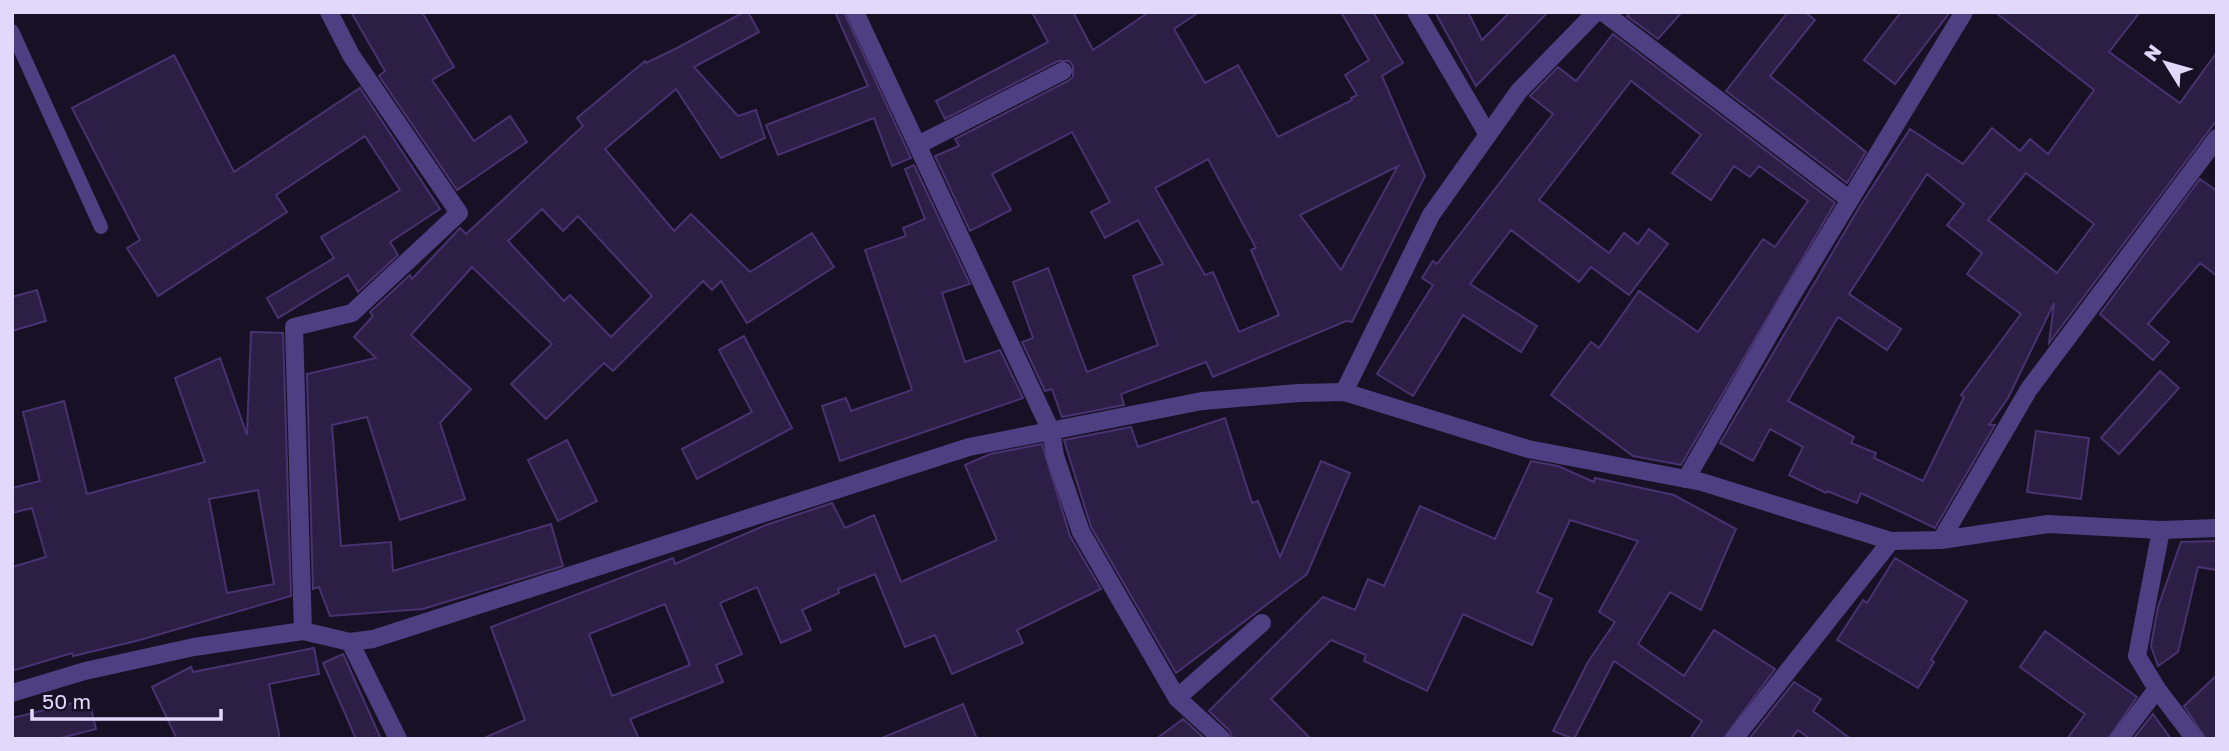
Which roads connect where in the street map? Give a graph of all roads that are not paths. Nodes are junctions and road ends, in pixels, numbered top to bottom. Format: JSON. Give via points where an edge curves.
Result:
{"nodes":[{"id":1,"x":329,"y":12,"type":"edge"},
{"id":2,"x":855,"y":12,"type":"edge"},
{"id":3,"x":1416,"y":12,"type":"edge"},
{"id":4,"x":1596,"y":12,"type":"edge"},
{"id":5,"x":1603,"y":12,"type":"edge"},
{"id":6,"x":1964,"y":12,"type":"edge"},
{"id":7,"x":12,"y":32,"type":"edge"},
{"id":8,"x":1063,"y":71,"type":"dead end"},
{"id":9,"x":1488,"y":135,"type":"junction"},
{"id":10,"x":2217,"y":138,"type":"edge"},
{"id":11,"x":918,"y":145,"type":"junction"},
{"id":12,"x":1850,"y":200,"type":"junction"},
{"id":13,"x":101,"y":227,"type":"dead end"},
{"id":14,"x":1344,"y":393,"type":"junction"},
{"id":15,"x":1051,"y":431,"type":"junction"},
{"id":16,"x":1686,"y":480,"type":"junction"},
{"id":17,"x":2217,"y":528,"type":"edge"},
{"id":18,"x":2161,"y":530,"type":"junction"},
{"id":19,"x":1941,"y":540,"type":"junction"},
{"id":20,"x":1891,"y":541,"type":"junction"},
{"id":21,"x":1262,"y":623,"type":"dead end"},
{"id":22,"x":303,"y":631,"type":"junction"},
{"id":23,"x":350,"y":642,"type":"junction"},
{"id":24,"x":2157,"y":689,"type":"junction"},
{"id":25,"x":12,"y":693,"type":"edge"},
{"id":26,"x":1177,"y":698,"type":"junction"},
{"id":27,"x":398,"y":739,"type":"edge"},
{"id":28,"x":1222,"y":739,"type":"edge"},
{"id":29,"x":1734,"y":739,"type":"edge"},
{"id":30,"x":2119,"y":739,"type":"edge"},
{"id":31,"x":2196,"y":739,"type":"edge"}],
"edges":[{"from":1,"to":22,"type":"street","via":[[351,55],[459,213],[352,313],[294,327]]},
{"from":2,"to":11,"type":"street"},
{"from":3,"to":9,"type":"street"},
{"from":4,"to":9,"type":"street","via":[[1519,91]]},
{"from":5,"to":12,"type":"street"},
{"from":6,"to":12,"type":"street"},
{"from":7,"to":13,"type":"lane"},
{"from":8,"to":11,"type":"street"},
{"from":9,"to":14,"type":"street","via":[[1432,215]]},
{"from":10,"to":19,"type":"street","via":[[2029,389]]},
{"from":11,"to":15,"type":"street"},
{"from":12,"to":16,"type":"street"},
{"from":14,"to":15,"type":"street","via":[[1202,401]]},
{"from":14,"to":16,"type":"street","via":[[1528,449]]},
{"from":15,"to":23,"type":"street","via":[[969,447],[373,639]]},
{"from":15,"to":26,"type":"street","via":[[1055,456],[1082,532]]},
{"from":16,"to":20,"type":"street"},
{"from":17,"to":18,"type":"street"},
{"from":18,"to":19,"type":"street","via":[[2048,524]]},
{"from":18,"to":24,"type":"street","via":[[2137,656]]},
{"from":19,"to":20,"type":"street"},
{"from":20,"to":29,"type":"street"},
{"from":21,"to":26,"type":"street"},
{"from":22,"to":23,"type":"street"},
{"from":22,"to":25,"type":"street","via":[[194,647]]},
{"from":23,"to":27,"type":"street"},
{"from":24,"to":30,"type":"street"},
{"from":24,"to":31,"type":"street"},
{"from":26,"to":28,"type":"street"}]}
